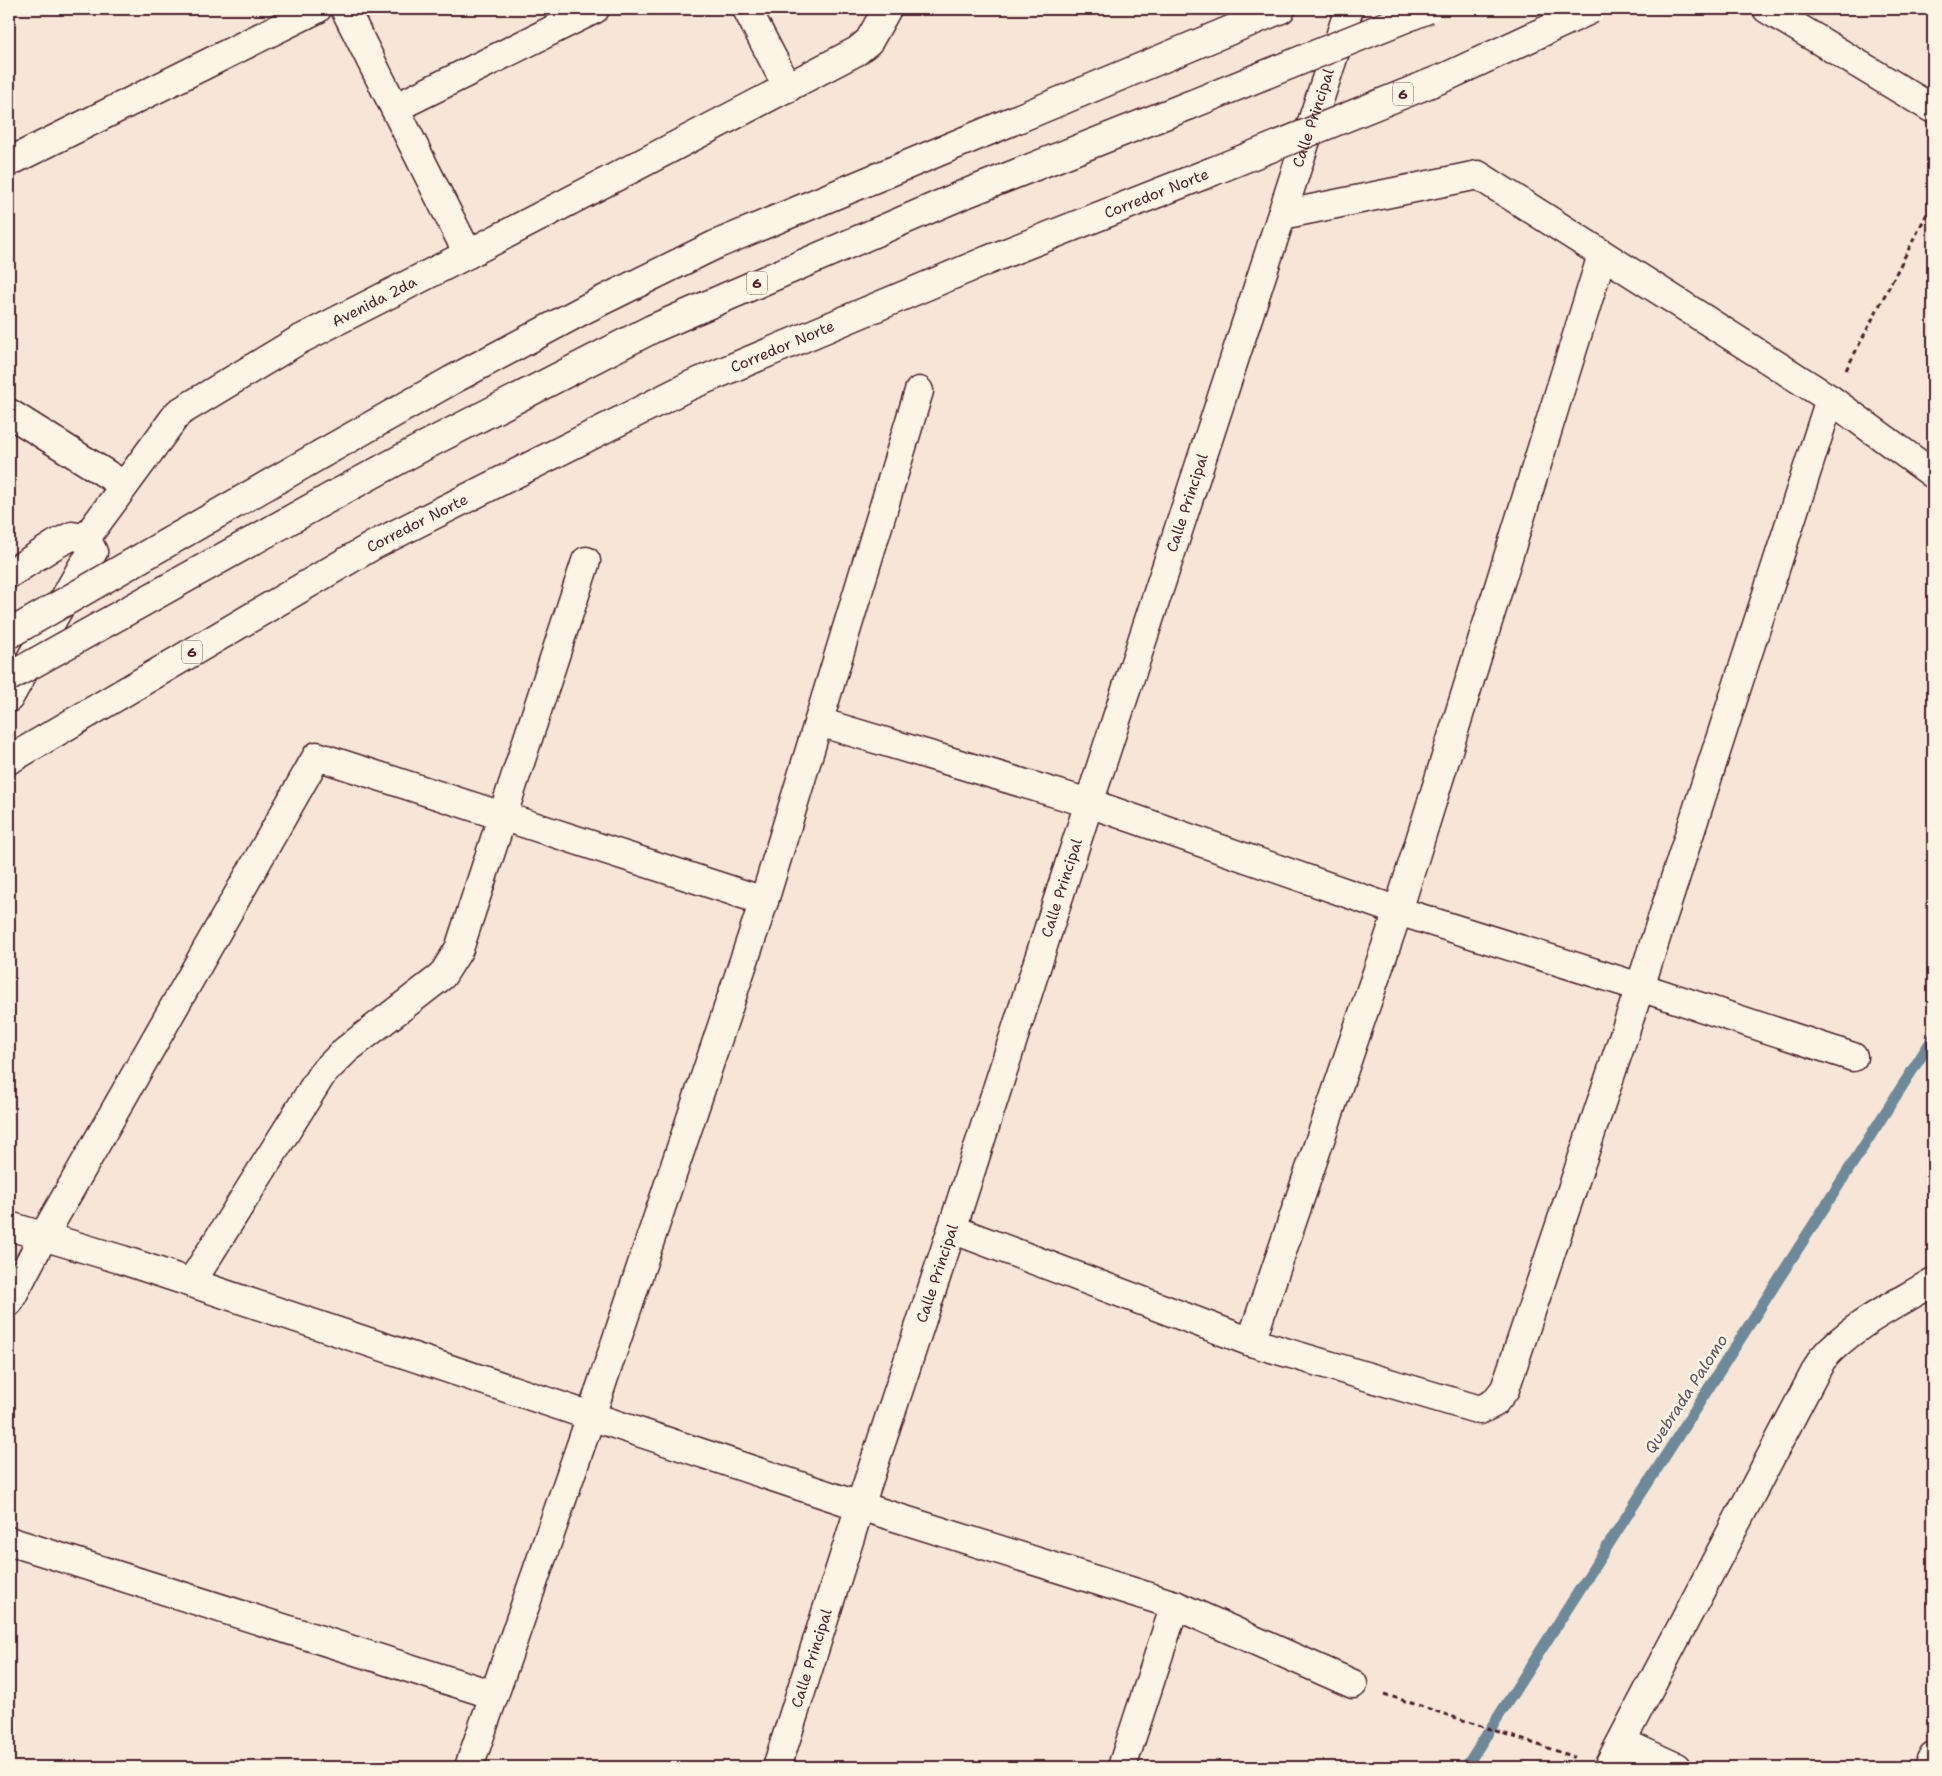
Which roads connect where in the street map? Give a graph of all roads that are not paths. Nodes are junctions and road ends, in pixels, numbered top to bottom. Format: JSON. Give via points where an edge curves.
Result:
{"nodes":[{"id":1,"x":317,"y":9,"type":"edge"},
{"id":2,"x":344,"y":9,"type":"edge"},
{"id":3,"x":595,"y":9,"type":"edge"},
{"id":4,"x":747,"y":9,"type":"edge"},
{"id":5,"x":887,"y":9,"type":"edge"},
{"id":6,"x":1281,"y":9,"type":"edge"},
{"id":7,"x":1349,"y":9,"type":"edge"},
{"id":8,"x":1428,"y":9,"type":"edge"},
{"id":9,"x":1592,"y":9,"type":"edge"},
{"id":10,"x":1767,"y":9,"type":"edge"},
{"id":11,"x":788,"y":88,"type":"junction"},
{"id":12,"x":395,"y":108,"type":"junction"},
{"id":13,"x":1933,"y":109,"type":"edge"},
{"id":14,"x":9,"y":162,"type":"edge"},
{"id":15,"x":1282,"y":216,"type":"junction"},
{"id":16,"x":468,"y":254,"type":"junction"},
{"id":17,"x":1602,"y":256,"type":"junction"},
{"id":18,"x":919,"y":391,"type":"dead end"},
{"id":19,"x":1830,"y":399,"type":"junction"},
{"id":20,"x":9,"y":413,"type":"edge"},
{"id":21,"x":1933,"y":474,"type":"edge"},
{"id":22,"x":124,"y":485,"type":"junction"},
{"id":23,"x":86,"y":538,"type":"junction"},
{"id":24,"x":586,"y":561,"type":"dead end"},
{"id":25,"x":9,"y":574,"type":"edge"},
{"id":26,"x":9,"y":634,"type":"edge"},
{"id":27,"x":9,"y":677,"type":"edge"},
{"id":28,"x":9,"y":698,"type":"edge"},
{"id":29,"x":819,"y":722,"type":"junction"},
{"id":30,"x":9,"y":760,"type":"edge"},
{"id":31,"x":1089,"y":803,"type":"junction"},
{"id":32,"x":502,"y":816,"type":"junction"},
{"id":33,"x":764,"y":901,"type":"junction"},
{"id":34,"x":1398,"y":911,"type":"junction"},
{"id":35,"x":1640,"y":987,"type":"junction"},
{"id":36,"x":1853,"y":1057,"type":"dead end"},
{"id":37,"x":9,"y":1226,"type":"edge"},
{"id":38,"x":952,"y":1229,"type":"junction"},
{"id":39,"x":43,"y":1237,"type":"junction"},
{"id":40,"x":1933,"y":1282,"type":"edge"},
{"id":41,"x":191,"y":1283,"type":"junction"},
{"id":42,"x":9,"y":1302,"type":"edge"},
{"id":43,"x":1251,"y":1342,"type":"junction"},
{"id":44,"x":591,"y":1416,"type":"junction"},
{"id":45,"x":860,"y":1506,"type":"junction"},
{"id":46,"x":9,"y":1541,"type":"edge"},
{"id":47,"x":1175,"y":1605,"type":"junction"},
{"id":48,"x":1352,"y":1684,"type":"road end"},
{"id":49,"x":494,"y":1695,"type":"junction"},
{"id":50,"x":1622,"y":1742,"type":"junction"},
{"id":51,"x":1933,"y":1757,"type":"edge"},
{"id":52,"x":469,"y":1767,"type":"edge"},
{"id":53,"x":777,"y":1767,"type":"edge"},
{"id":54,"x":1122,"y":1767,"type":"edge"},
{"id":55,"x":1608,"y":1767,"type":"edge"},
{"id":56,"x":1676,"y":1767,"type":"edge"},
{"id":57,"x":1928,"y":1767,"type":"edge"}],
"edges":[{"from":1,"to":14,"type":"main road"},
{"from":2,"to":12,"type":"main road"},
{"from":3,"to":12,"type":"main road"},
{"from":4,"to":11,"type":"main road"},
{"from":5,"to":11,"type":"main road","name":"Avenida 2da","via":[[869,41],[857,51]]},
{"from":6,"to":26,"type":"main road","bridge":true,"via":[[715,245],[494,358]]},
{"from":7,"to":15,"type":"main road","name":"Calle Principal"},
{"from":8,"to":27,"type":"main road","number":"6","bridge":true,"via":[[962,195],[652,329],[430,443]]},
{"from":9,"to":30,"type":"main road","name":"Corredor Norte","number":"6","bridge":true,"via":[[1448,76],[988,260],[689,386],[374,545]]},
{"from":10,"to":13,"type":"main road"},
{"from":11,"to":16,"type":"main road","name":"Avenida 2da"},
{"from":12,"to":16,"type":"main road"},
{"from":15,"to":17,"type":"main road","via":[[1478,175]]},
{"from":15,"to":31,"type":"main road","name":"Calle Principal"},
{"from":16,"to":22,"type":"main road","name":"Avenida 2da","via":[[299,340],[178,413]]},
{"from":17,"to":19,"type":"main road"},
{"from":17,"to":34,"type":"main road"},
{"from":18,"to":29,"type":"main road"},
{"from":19,"to":21,"type":"main road"},
{"from":19,"to":35,"type":"main road"},
{"from":20,"to":22,"type":"main road"},
{"from":22,"to":23,"type":"main road","name":"Avenida 2da"},
{"from":23,"to":25,"type":"main road","via":[[72,536]]},
{"from":23,"to":28,"type":"main road","via":[[93,552]]},
{"from":24,"to":32,"type":"main road"},
{"from":29,"to":31,"type":"main road"},
{"from":29,"to":33,"type":"main road"},
{"from":31,"to":34,"type":"main road"},
{"from":31,"to":38,"type":"main road","name":"Calle Principal"},
{"from":32,"to":33,"type":"main road"},
{"from":32,"to":39,"type":"main road","via":[[317,756]]},
{"from":32,"to":41,"type":"main road","via":[[459,949],[442,976],[346,1050],[322,1074]]},
{"from":33,"to":44,"type":"main road"},
{"from":34,"to":35,"type":"main road"},
{"from":34,"to":43,"type":"main road"},
{"from":35,"to":36,"type":"main road"},
{"from":35,"to":43,"type":"main road","via":[[1505,1389],[1494,1403],[1480,1410]]},
{"from":37,"to":39,"type":"main road"},
{"from":38,"to":43,"type":"main road"},
{"from":38,"to":45,"type":"main road","name":"Calle Principal"},
{"from":39,"to":41,"type":"main road"},
{"from":39,"to":42,"type":"main road"},
{"from":40,"to":50,"type":"main road","via":[[1836,1343],[1822,1359]]},
{"from":41,"to":44,"type":"main road"},
{"from":44,"to":45,"type":"main road"},
{"from":44,"to":49,"type":"main road"},
{"from":45,"to":47,"type":"main road"},
{"from":45,"to":53,"type":"main road","name":"Calle Principal"},
{"from":46,"to":49,"type":"main road"},
{"from":47,"to":48,"type":"main road"},
{"from":47,"to":54,"type":"main road"},
{"from":49,"to":52,"type":"main road"},
{"from":50,"to":55,"type":"main road"},
{"from":50,"to":56,"type":"main road"},
{"from":51,"to":57,"type":"main road"}]}
